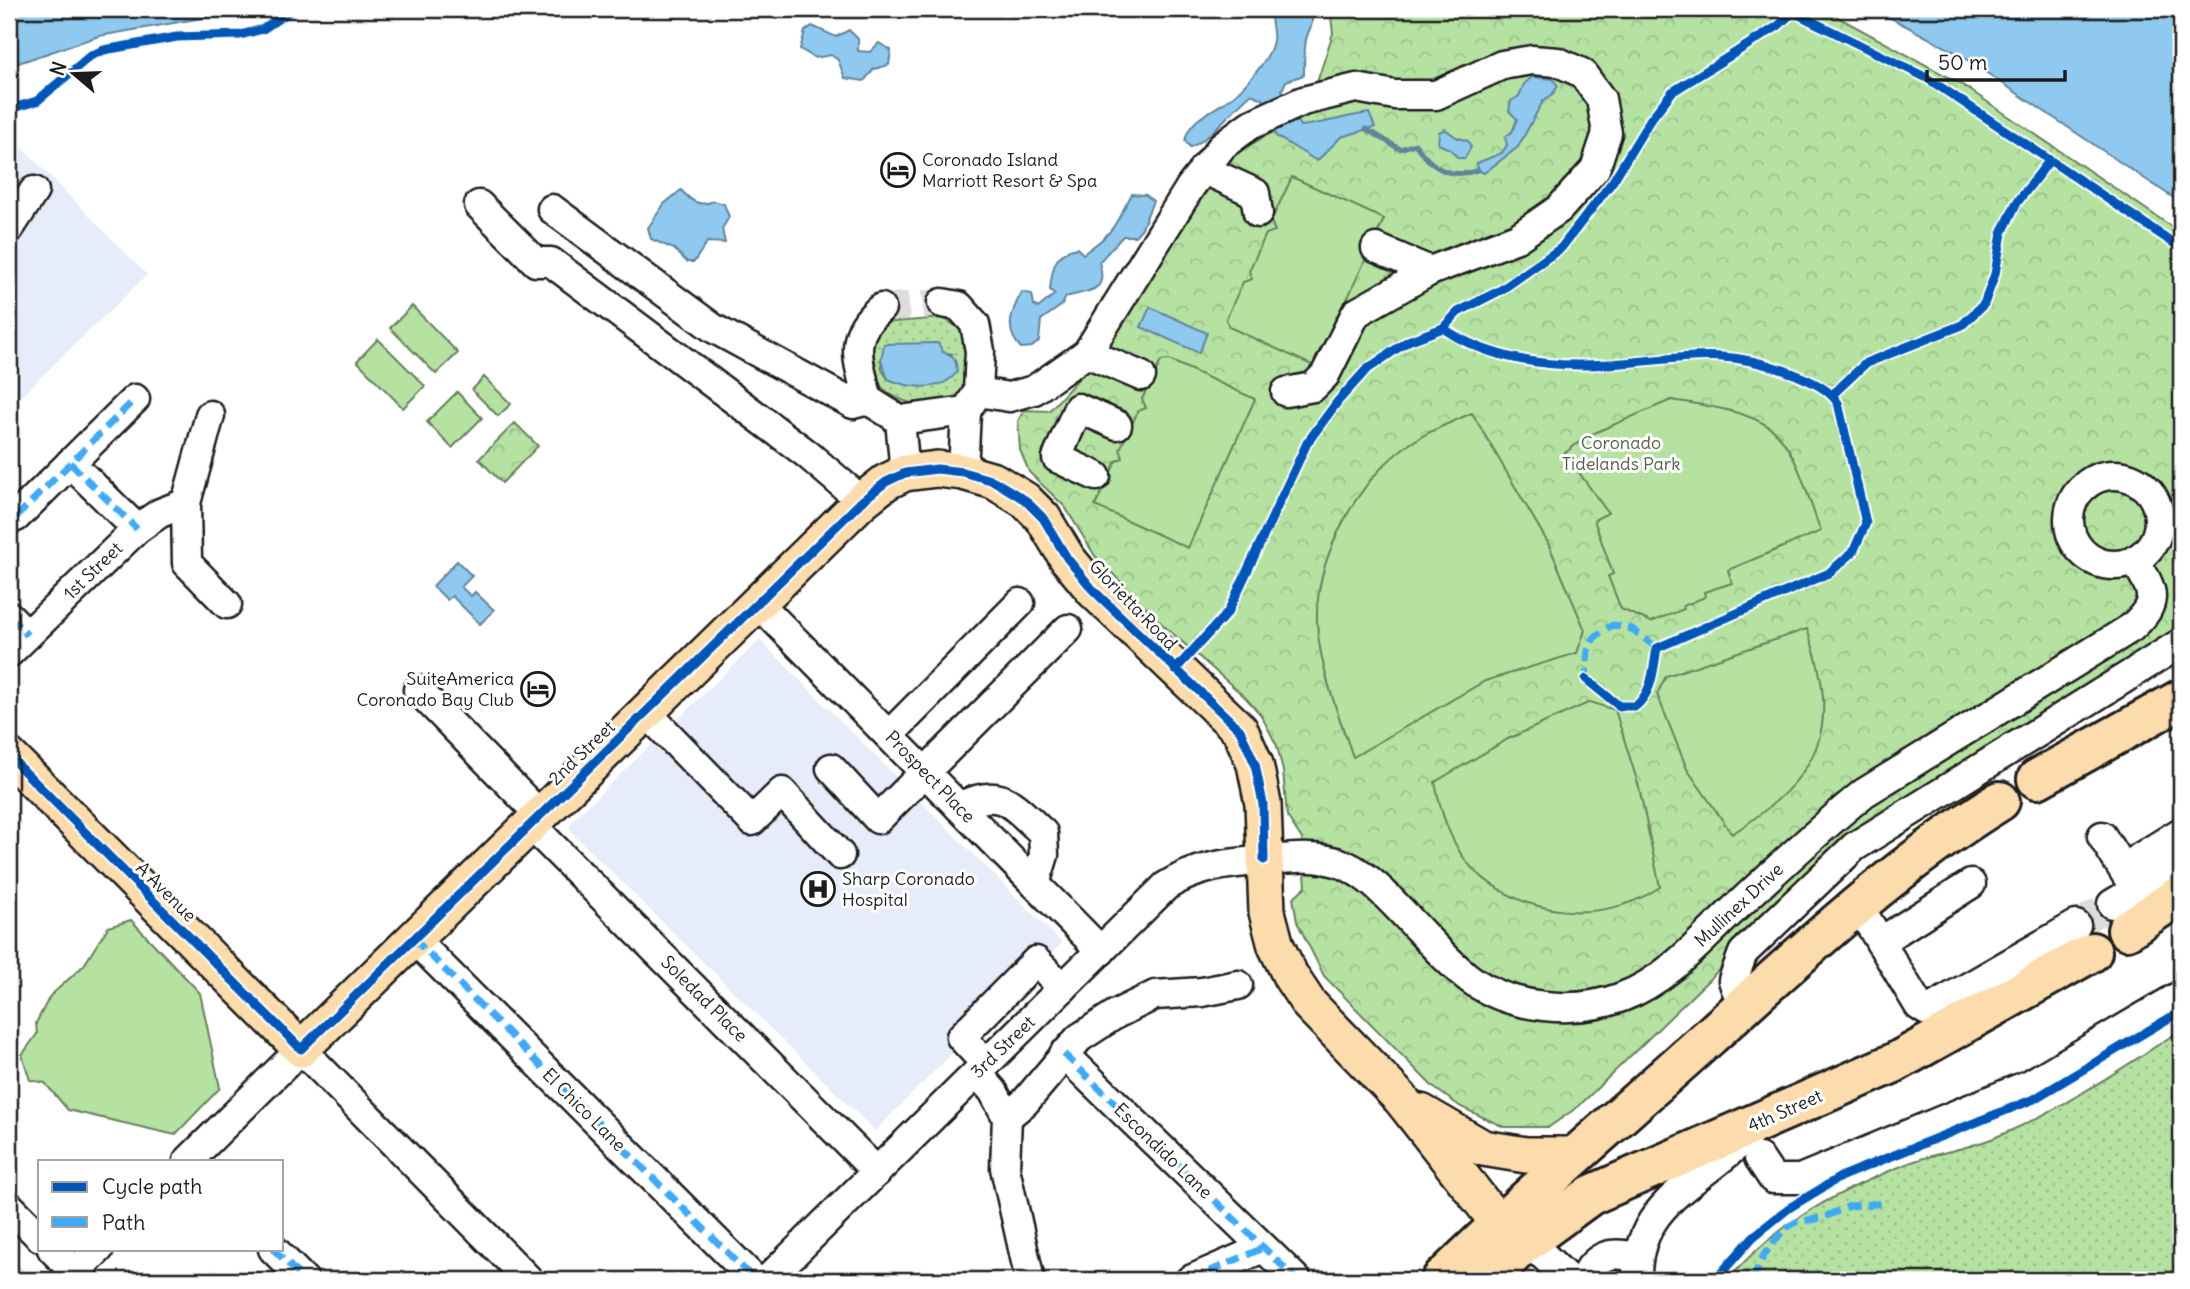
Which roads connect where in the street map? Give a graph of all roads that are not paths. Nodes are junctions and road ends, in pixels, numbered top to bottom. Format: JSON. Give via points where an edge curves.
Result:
{"nodes":[{"id":1,"x":1203,"y":169,"type":"junction"},
{"id":2,"x":34,"y":191,"type":"dead end"},
{"id":3,"x":480,"y":205,"type":"dead end"},
{"id":4,"x":552,"y":209,"type":"dead end"},
{"id":5,"x":1258,"y":214,"type":"dead end"},
{"id":6,"x":9,"y":229,"type":"edge"},
{"id":7,"x":1376,"y":248,"type":"dead end"},
{"id":8,"x":1430,"y":271,"type":"junction"},
{"id":9,"x":943,"y":303,"type":"tunnel mouth"},
{"id":10,"x":881,"y":308,"type":"dead end"},
{"id":11,"x":1087,"y":353,"type":"junction"},
{"id":12,"x":1141,"y":376,"type":"dead end"},
{"id":13,"x":1034,"y":390,"type":"junction"},
{"id":14,"x":1286,"y":392,"type":"dead end"},
{"id":15,"x":135,"y":399,"type":"dead end"},
{"id":16,"x":868,"y":400,"type":"junction"},
{"id":17,"x":972,"y":401,"type":"junction"},
{"id":18,"x":1078,"y":408,"type":"junction"},
{"id":19,"x":210,"y":415,"type":"dead end"},
{"id":20,"x":900,"y":420,"type":"junction"},
{"id":21,"x":1117,"y":425,"type":"dead end"},
{"id":22,"x":70,"y":463,"type":"junction"},
{"id":23,"x":963,"y":472,"type":"junction"},
{"id":24,"x":1096,"y":476,"type":"dead end"},
{"id":25,"x":884,"y":485,"type":"junction"},
{"id":26,"x":186,"y":503,"type":"junction"},
{"id":27,"x":16,"y":517,"type":"dead end"},
{"id":28,"x":137,"y":528,"type":"junction"},
{"id":29,"x":2135,"y":561,"type":"dead end"},
{"id":30,"x":758,"y":603,"type":"junction"},
{"id":31,"x":1020,"y":603,"type":"dead end"},
{"id":32,"x":227,"y":604,"type":"dead end"},
{"id":33,"x":1068,"y":629,"type":"dead end"},
{"id":34,"x":15,"y":635,"type":"edge"},
{"id":35,"x":2181,"y":643,"type":"edge"},
{"id":36,"x":418,"y":690,"type":"dead end"},
{"id":37,"x":2181,"y":699,"type":"edge"},
{"id":38,"x":646,"y":712,"type":"junction"},
{"id":39,"x":889,"y":735,"type":"junction"},
{"id":40,"x":9,"y":756,"type":"edge"},
{"id":41,"x":831,"y":768,"type":"dead end"},
{"id":42,"x":926,"y":773,"type":"junction"},
{"id":43,"x":2037,"y":779,"type":"dead end"},
{"id":44,"x":2000,"y":801,"type":"dead end"},
{"id":45,"x":959,"y":807,"type":"junction"},
{"id":46,"x":535,"y":820,"type":"junction"},
{"id":47,"x":2181,"y":832,"type":"edge"},
{"id":48,"x":2102,"y":836,"type":"dead end"},
{"id":49,"x":840,"y":855,"type":"dead end"},
{"id":50,"x":1264,"y":860,"type":"junction"},
{"id":51,"x":2181,"y":863,"type":"edge"},
{"id":52,"x":2129,"y":879,"type":"junction"},
{"id":53,"x":1035,"y":884,"type":"junction"},
{"id":54,"x":1971,"y":884,"type":"dead end"},
{"id":55,"x":2181,"y":894,"type":"edge"},
{"id":56,"x":1858,"y":905,"type":"junction"},
{"id":57,"x":2119,"y":917,"type":"joint"},
{"id":58,"x":414,"y":939,"type":"junction"},
{"id":59,"x":2084,"y":939,"type":"joint"},
{"id":60,"x":1880,"y":942,"type":"junction"},
{"id":61,"x":1101,"y":951,"type":"junction"},
{"id":62,"x":1238,"y":985,"type":"dead end"},
{"id":63,"x":1063,"y":988,"type":"junction"},
{"id":64,"x":2181,"y":995,"type":"edge"},
{"id":65,"x":1749,"y":1002,"type":"junction"},
{"id":66,"x":301,"y":1049,"type":"junction"},
{"id":67,"x":1064,"y":1054,"type":"junction"},
{"id":68,"x":982,"y":1068,"type":"junction"},
{"id":69,"x":1401,"y":1099,"type":"junction"},
{"id":70,"x":1007,"y":1117,"type":"junction"},
{"id":71,"x":1760,"y":1140,"type":"junction"},
{"id":72,"x":1576,"y":1155,"type":"junction"},
{"id":73,"x":189,"y":1160,"type":"edge"},
{"id":74,"x":877,"y":1172,"type":"junction"},
{"id":75,"x":9,"y":1206,"type":"edge"},
{"id":76,"x":1512,"y":1234,"type":"junction"},
{"id":77,"x":38,"y":1235,"type":"edge"},
{"id":78,"x":1263,"y":1248,"type":"junction"},
{"id":79,"x":53,"y":1250,"type":"edge"},
{"id":80,"x":98,"y":1250,"type":"edge"},
{"id":81,"x":274,"y":1250,"type":"edge"},
{"id":82,"x":1637,"y":1269,"type":"edge"},
{"id":83,"x":75,"y":1278,"type":"edge"},
{"id":84,"x":304,"y":1280,"type":"edge"},
{"id":85,"x":529,"y":1280,"type":"edge"},
{"id":86,"x":755,"y":1280,"type":"edge"},
{"id":87,"x":766,"y":1280,"type":"edge"},
{"id":88,"x":1030,"y":1280,"type":"edge"},
{"id":89,"x":1191,"y":1280,"type":"edge"},
{"id":90,"x":1297,"y":1280,"type":"edge"},
{"id":91,"x":1441,"y":1280,"type":"edge"},
{"id":92,"x":1487,"y":1280,"type":"edge"},
{"id":93,"x":1569,"y":1280,"type":"edge"},
{"id":94,"x":1583,"y":1280,"type":"edge"}],
"edges":[{"from":1,"to":5,"type":"street","via":[[1255,193]]},
{"from":1,"to":8,"type":"street","via":[[1223,145],[1250,125],[1303,100],[1356,88],[1436,95],[1502,65],[1532,60],[1558,62],[1582,73],[1601,99],[1607,133],[1595,169],[1559,209],[1517,238]]},
{"from":1,"to":11,"type":"street"},
{"from":2,"to":6,"type":"street"},
{"from":3,"to":25,"type":"street","via":[[536,262],[551,262],[807,454]]},
{"from":4,"to":16,"type":"street","via":[[713,328],[853,404]]},
{"from":7,"to":8,"type":"street"},
{"from":8,"to":14,"type":"street","via":[[1356,313],[1325,375],[1312,387]]},
{"from":9,"to":17,"type":"street","via":[[959,306],[975,324],[980,351]]},
{"from":10,"to":16,"type":"street","via":[[866,320],[859,337],[857,356]]},
{"from":11,"to":12,"type":"street"},
{"from":11,"to":13,"type":"street"},
{"from":13,"to":17,"type":"street"},
{"from":13,"to":18,"type":"street"},
{"from":15,"to":22,"type":"street"},
{"from":16,"to":20,"type":"street"},
{"from":17,"to":20,"type":"street"},
{"from":17,"to":23,"type":"street"},
{"from":18,"to":21,"type":"street"},
{"from":18,"to":24,"type":"street","via":[[1057,458]]},
{"from":19,"to":26,"type":"street"},
{"from":20,"to":25,"type":"street"},
{"from":22,"to":27,"type":"street"},
{"from":22,"to":28,"type":"street"},
{"from":23,"to":25,"type":"main road","name":"Glorietta Road","via":[[937,469]]},
{"from":23,"to":50,"type":"main road","name":"Glorietta Road","via":[[994,481],[1026,499],[1094,591],[1240,730],[1255,764],[1263,804]]},
{"from":25,"to":30,"type":"main road","name":"2nd Street"},
{"from":26,"to":28,"type":"street","name":"1st Street"},
{"from":26,"to":32,"type":"street","via":[[187,563]]},
{"from":28,"to":34,"type":"street","name":"1st Street"},
{"from":29,"to":50,"type":"street","name":"Mullinex Drive","via":[[2150,585],[2152,600],[2146,614],[2131,628],[1864,793],[1682,959],[1645,987],[1620,998],[1568,1007],[1513,1000],[1470,979],[1365,877],[1326,860]]},
{"from":30,"to":38,"type":"main road","name":"2nd Street"},
{"from":30,"to":39,"type":"street","name":"Prospect Place"},
{"from":31,"to":39,"type":"street"},
{"from":33,"to":42,"type":"street"},
{"from":35,"to":65,"type":"street","via":[[1854,848],[1743,953],[1733,980]]},
{"from":36,"to":46,"type":"street","name":"Soledad Place"},
{"from":37,"to":43,"type":"highway"},
{"from":38,"to":46,"type":"main road","name":"2nd Street"},
{"from":38,"to":49,"type":"street","via":[[752,821],[782,792]]},
{"from":39,"to":42,"type":"street","name":"Prospect Place"},
{"from":40,"to":66,"type":"main road","name":"A Avenue"},
{"from":41,"to":42,"type":"street","via":[[878,818]]},
{"from":42,"to":45,"type":"street","name":"Prospect Place"},
{"from":44,"to":56,"type":"highway","name":"4th Street"},
{"from":45,"to":53,"type":"street","name":"Prospect Place"},
{"from":45,"to":53,"type":"street","via":[[991,795],[1007,800],[1043,833],[1044,855]]},
{"from":46,"to":58,"type":"main road","name":"2nd Street"},
{"from":46,"to":74,"type":"street","name":"Soledad Place"},
{"from":47,"to":52,"type":"street"},
{"from":48,"to":52,"type":"street"},
{"from":50,"to":61,"type":"street","name":"3rd Street","via":[[1184,874]]},
{"from":50,"to":69,"type":"main road","name":"Glorietta Road","via":[[1267,912],[1291,977],[1308,1004]]},
{"from":51,"to":52,"type":"street"},
{"from":52,"to":57,"type":"street"},
{"from":53,"to":61,"type":"street","name":"Prospect Place"},
{"from":54,"to":60,"type":"street"},
{"from":55,"to":57,"type":"highway"},
{"from":56,"to":60,"type":"street"},
{"from":56,"to":65,"type":"highway","name":"4th Street"},
{"from":58,"to":66,"type":"main road","name":"2nd Street"},
{"from":58,"to":86,"type":"street","name":"El Chico Lane"},
{"from":59,"to":60,"type":"street","via":[[1927,1011],[1919,1006]]},
{"from":59,"to":71,"type":"highway","name":"4th Street","via":[[1894,1063]]},
{"from":61,"to":63,"type":"street","name":"3rd Street"},
{"from":62,"to":67,"type":"street","via":[[1155,995],[1115,1014]]},
{"from":63,"to":68,"type":"street","name":"3rd Street"},
{"from":63,"to":68,"type":"street","via":[[1036,961],[961,1037]]},
{"from":64,"to":71,"type":"street","via":[[2030,1084],[1800,1180],[1773,1179]]},
{"from":65,"to":72,"type":"highway","name":"4th Street"},
{"from":66,"to":73,"type":"street","name":"2nd Street"},
{"from":66,"to":85,"type":"street","name":"A Avenue"},
{"from":67,"to":70,"type":"street","via":[[1026,1102]]},
{"from":67,"to":78,"type":"street","name":"Escondido Lane"},
{"from":68,"to":70,"type":"street"},
{"from":68,"to":74,"type":"street","name":"3rd Street"},
{"from":69,"to":72,"type":"main road","via":[[1483,1148],[1525,1155]]},
{"from":69,"to":76,"type":"main road"},
{"from":70,"to":88,"type":"street","via":[[1005,1168]]},
{"from":71,"to":76,"type":"highway","name":"4th Street","via":[[1591,1195]]},
{"from":71,"to":82,"type":"street","via":[[1731,1153],[1664,1203],[1646,1234]]},
{"from":72,"to":76,"type":"highway","name":"4th Street"},
{"from":74,"to":87,"type":"street","name":"3rd Street"},
{"from":75,"to":77,"type":"street"},
{"from":76,"to":91,"type":"highway"},
{"from":76,"to":92,"type":"highway","name":"4th Street"},
{"from":76,"to":93,"type":"street"},
{"from":78,"to":89,"type":"street"},
{"from":78,"to":90,"type":"street","name":"Escondido Lane"},
{"from":79,"to":83,"type":"street"},
{"from":80,"to":83,"type":"street"},
{"from":81,"to":84,"type":"street"},
{"from":82,"to":94,"type":"street","via":[[1608,1254],[1594,1262]]}]}
